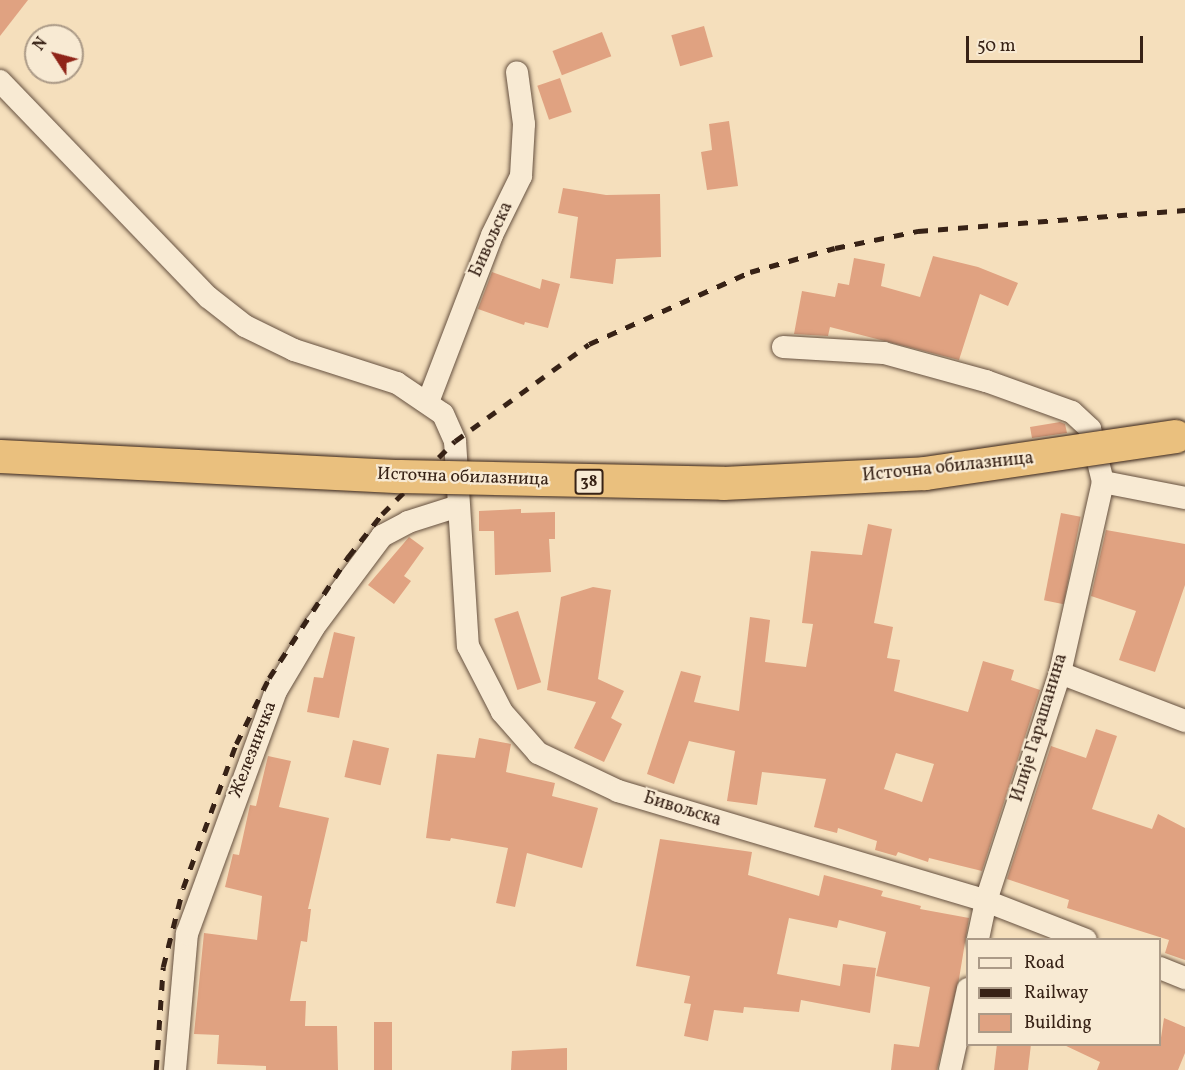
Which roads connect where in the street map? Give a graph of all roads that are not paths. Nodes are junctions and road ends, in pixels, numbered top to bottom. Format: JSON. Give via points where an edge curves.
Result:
{"nodes":[{"id":1,"x":518,"y":72,"type":"dead end"},
{"id":2,"x":0,"y":81,"type":"edge"},
{"id":3,"x":783,"y":347,"type":"dead end"},
{"id":4,"x":428,"y":402,"type":"junction"},
{"id":5,"x":1175,"y":436,"type":"dead end"},
{"id":6,"x":0,"y":456,"type":"edge"},
{"id":7,"x":1104,"y":482,"type":"junction"},
{"id":8,"x":1185,"y":498,"type":"edge"},
{"id":9,"x":458,"y":506,"type":"junction"},
{"id":10,"x":1060,"y":673,"type":"junction"},
{"id":11,"x":1185,"y":721,"type":"edge"},
{"id":12,"x":986,"y":901,"type":"junction"},
{"id":13,"x":978,"y":938,"type":"edge"},
{"id":14,"x":1083,"y":938,"type":"edge"},
{"id":15,"x":1161,"y":968,"type":"edge"},
{"id":16,"x":1185,"y":978,"type":"edge"},
{"id":17,"x":966,"y":998,"type":"edge"},
{"id":18,"x":175,"y":1070,"type":"edge"},
{"id":19,"x":950,"y":1070,"type":"edge"}],
"edges":[{"from":1,"to":4,"type":"street","name":"Бивољска","via":[[524,124],[521,176],[492,235]]},
{"from":2,"to":4,"type":"street","name":"Бивољска","via":[[208,297],[245,326],[294,350],[397,383]]},
{"from":3,"to":7,"type":"street","name":"Илије Гарашанина","via":[[884,353],[986,381],[1072,412],[1090,429]]},
{"from":4,"to":9,"type":"street","name":"Бивољска","via":[[452,429]]},
{"from":5,"to":6,"type":"main road","name":"Источна обилазница","number":"38","bridge":true,"via":[[925,473],[723,483],[423,477]]},
{"from":7,"to":8,"type":"street"},
{"from":7,"to":10,"type":"street","name":"Илије Гарашанина"},
{"from":9,"to":12,"type":"street","name":"Бивољска","via":[[468,646],[502,712],[538,753],[618,791]]},
{"from":9,"to":18,"type":"street","name":"Железничка","via":[[408,522],[382,536],[314,627],[276,691],[187,934]]},
{"from":10,"to":11,"type":"street"},
{"from":10,"to":12,"type":"street","name":"Илије Гарашанина"},
{"from":12,"to":13,"type":"street","name":"Илије Гарашанина"},
{"from":12,"to":14,"type":"street","name":"Бивољска"},
{"from":15,"to":16,"type":"street"},
{"from":17,"to":19,"type":"street"}]}
